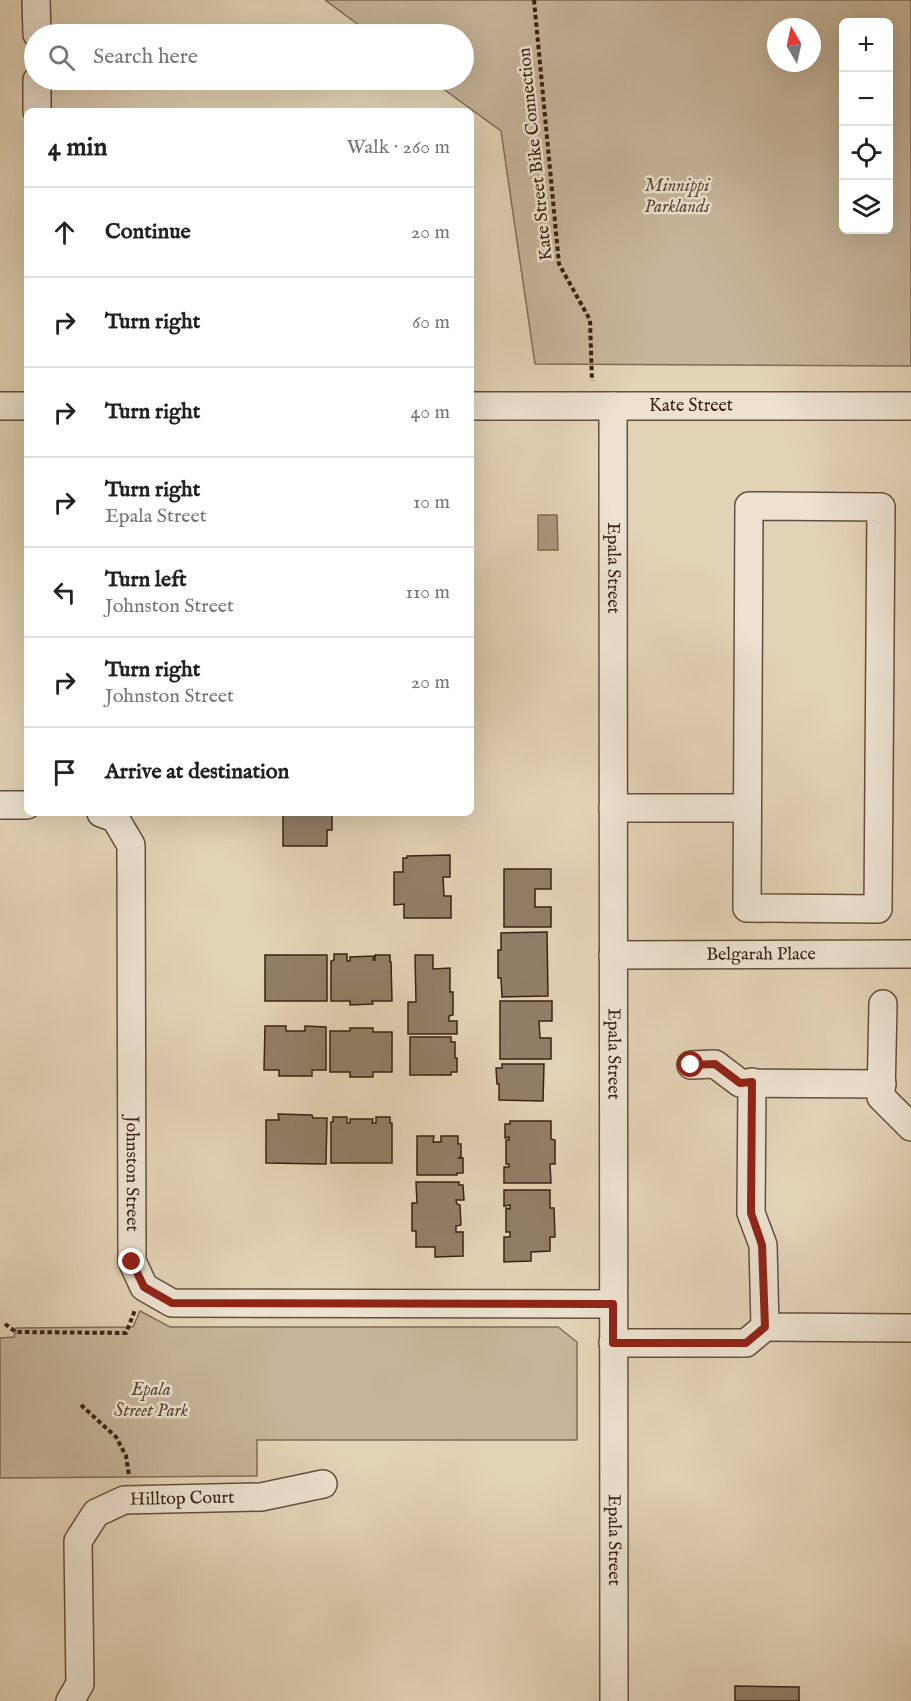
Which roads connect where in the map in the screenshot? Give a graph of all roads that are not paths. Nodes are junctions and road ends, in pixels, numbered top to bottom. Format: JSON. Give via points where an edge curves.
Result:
{"nodes":[{"id":1,"x":36,"y":0,"type":"edge"},
{"id":2,"x":37,"y":24,"type":"edge"},
{"id":3,"x":37,"y":90,"type":"edge"},
{"id":4,"x":37,"y":108,"type":"edge"},
{"id":5,"x":0,"y":406,"type":"edge"},
{"id":6,"x":24,"y":406,"type":"edge"},
{"id":7,"x":474,"y":406,"type":"edge"},
{"id":8,"x":603,"y":406,"type":"junction"},
{"id":9,"x":911,"y":406,"type":"edge"},
{"id":10,"x":0,"y":805,"type":"edge"},
{"id":11,"x":24,"y":805,"type":"edge"},
{"id":12,"x":613,"y":807,"type":"junction"},
{"id":13,"x":747,"y":808,"type":"junction"},
{"id":14,"x":109,"y":816,"type":"edge"},
{"id":15,"x":911,"y":954,"type":"edge"},
{"id":16,"x":613,"y":955,"type":"junction"},
{"id":17,"x":883,"y":1004,"type":"dead end"},
{"id":18,"x":691,"y":1065,"type":"dead end"},
{"id":19,"x":752,"y":1082,"type":"junction"},
{"id":20,"x":882,"y":1084,"type":"junction"},
{"id":21,"x":911,"y":1127,"type":"edge"},
{"id":22,"x":613,"y":1304,"type":"junction"},
{"id":23,"x":765,"y":1327,"type":"junction"},
{"id":24,"x":911,"y":1328,"type":"edge"},
{"id":25,"x":613,"y":1343,"type":"junction"},
{"id":26,"x":323,"y":1484,"type":"dead end"},
{"id":27,"x":70,"y":1701,"type":"edge"},
{"id":28,"x":614,"y":1701,"type":"edge"}],
"edges":[{"from":1,"to":2,"type":"street"},
{"from":3,"to":4,"type":"street"},
{"from":5,"to":6,"type":"street"},
{"from":7,"to":8,"type":"street","name":"Kate Street"},
{"from":8,"to":9,"type":"street","name":"Kate Street"},
{"from":8,"to":12,"type":"street","name":"Epala Street"},
{"from":10,"to":11,"type":"street"},
{"from":12,"to":13,"type":"street"},
{"from":12,"to":16,"type":"street","name":"Epala Street"},
{"from":13,"to":13,"type":"street","via":[[747,908],[878,909],[881,507],[749,506]]},
{"from":14,"to":22,"type":"street","name":"Johnston Street","via":[[131,845],[132,1262],[144,1287],[172,1303]]},
{"from":15,"to":16,"type":"street","name":"Belgarah Place"},
{"from":16,"to":22,"type":"street","name":"Epala Street"},
{"from":17,"to":20,"type":"street"},
{"from":18,"to":19,"type":"street","via":[[715,1064],[740,1083]]},
{"from":19,"to":20,"type":"street"},
{"from":19,"to":23,"type":"street","via":[[751,1213],[762,1245]]},
{"from":20,"to":21,"type":"street","via":[[881,1097]]},
{"from":22,"to":25,"type":"street","name":"Epala Street"},
{"from":23,"to":24,"type":"street"},
{"from":23,"to":25,"type":"street","via":[[746,1343]]},
{"from":25,"to":28,"type":"street","name":"Epala Street"},
{"from":26,"to":27,"type":"street","name":"Hilltop Court","via":[[261,1497],[131,1499],[96,1513],[78,1541],[80,1684]]}]}
